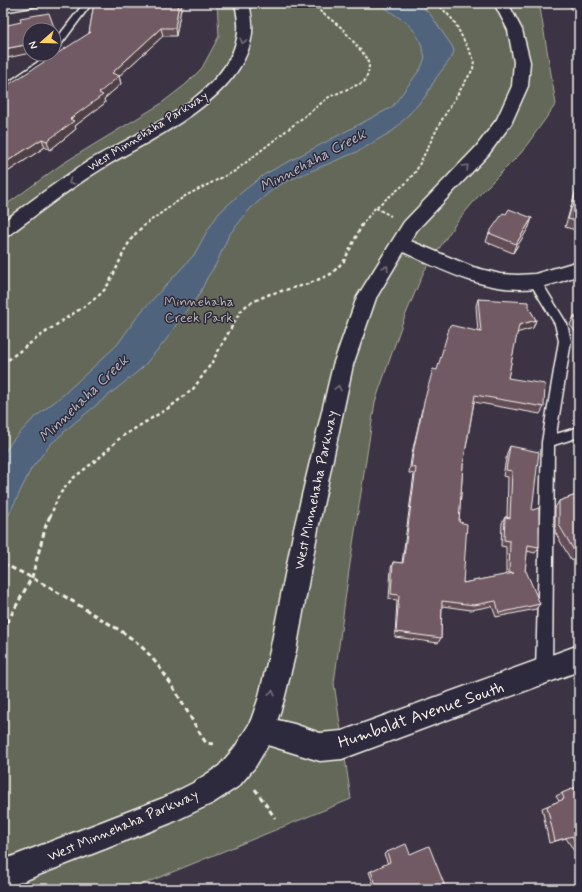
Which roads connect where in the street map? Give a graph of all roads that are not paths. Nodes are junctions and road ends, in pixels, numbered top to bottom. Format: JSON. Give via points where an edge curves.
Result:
{"nodes":[{"id":1,"x":33,"y":3,"type":"edge"},
{"id":2,"x":88,"y":3,"type":"edge"},
{"id":3,"x":242,"y":3,"type":"edge"},
{"id":4,"x":501,"y":3,"type":"edge"},
{"id":5,"x":3,"y":8,"type":"edge"},
{"id":6,"x":62,"y":37,"type":"edge"},
{"id":7,"x":43,"y":62,"type":"edge"},
{"id":8,"x":3,"y":90,"type":"edge"},
{"id":9,"x":3,"y":231,"type":"edge"},
{"id":10,"x":401,"y":243,"type":"junction"},
{"id":11,"x":579,"y":268,"type":"edge"},
{"id":12,"x":535,"y":281,"type":"junction"},
{"id":13,"x":579,"y":432,"type":"edge"},
{"id":14,"x":548,"y":442,"type":"junction"},
{"id":15,"x":579,"y":658,"type":"edge"},
{"id":16,"x":544,"y":672,"type":"junction"},
{"id":17,"x":261,"y":730,"type":"junction"},
{"id":18,"x":3,"y":875,"type":"edge"}],
"edges":[{"from":1,"to":5,"type":"street"},
{"from":2,"to":6,"type":"lane"},
{"from":3,"to":9,"type":"street","name":"West Minnehaha Parkway","one_way":true,"via":[[245,21],[244,42],[235,63],[220,84],[197,104],[96,164]]},
{"from":10,"to":4,"type":"street","name":"West Minnehaha Parkway","one_way":true,"via":[[410,226],[485,146],[513,105],[520,86],[522,62],[515,30]]},
{"from":7,"to":8,"type":"lane"},
{"from":10,"to":12,"type":"street","via":[[474,274],[502,281]]},
{"from":17,"to":10,"type":"street","name":"West Minnehaha Parkway","one_way":true,"via":[[283,651],[306,529],[343,365],[367,297]]},
{"from":11,"to":12,"type":"street"},
{"from":12,"to":14,"type":"lane","via":[[561,324],[565,341]]},
{"from":13,"to":14,"type":"lane"},
{"from":14,"to":16,"type":"lane"},
{"from":15,"to":16,"type":"street","name":"Humboldt Avenue South"},
{"from":16,"to":17,"type":"street","name":"Humboldt Avenue South","via":[[342,745],[320,747]]},
{"from":17,"to":18,"type":"street","name":"West Minnehaha Parkway","via":[[245,757],[229,776],[203,793],[171,809]]}]}
